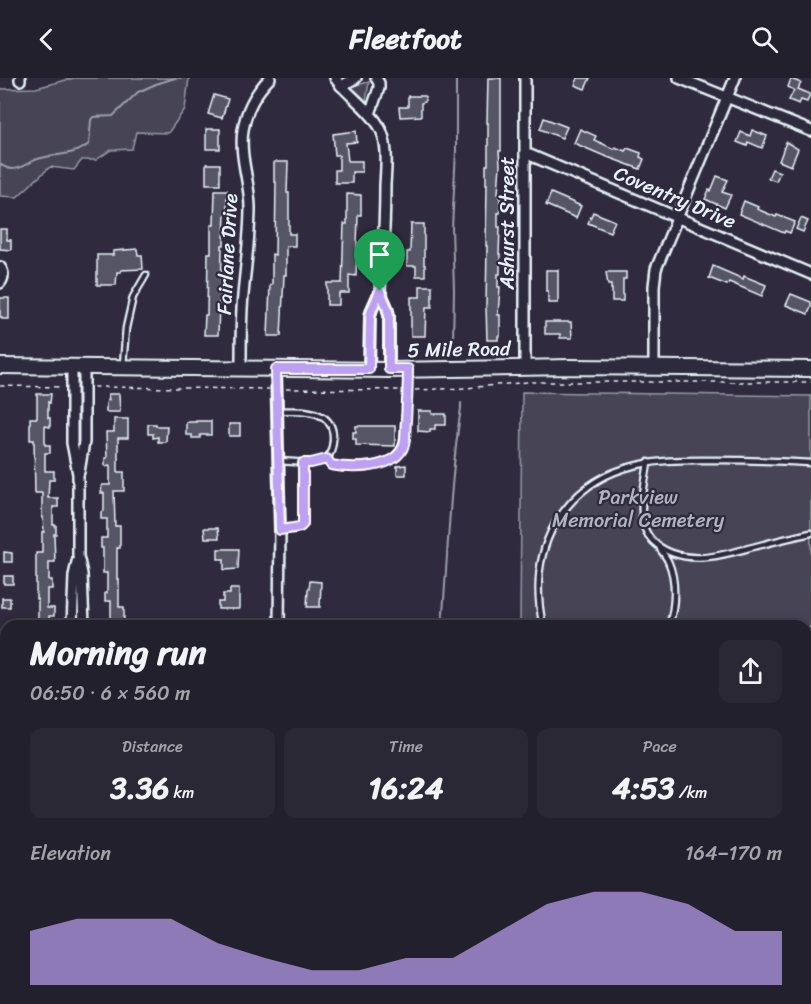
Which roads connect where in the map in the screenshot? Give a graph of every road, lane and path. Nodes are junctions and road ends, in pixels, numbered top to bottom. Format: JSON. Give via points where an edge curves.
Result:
{"nodes":[{"id":1,"x":270,"y":78,"type":"edge"},
{"id":2,"x":357,"y":78,"type":"edge"},
{"id":3,"x":376,"y":78,"type":"edge"},
{"id":4,"x":525,"y":78,"type":"edge"},
{"id":5,"x":678,"y":78,"type":"edge"},
{"id":6,"x":735,"y":78,"type":"edge"},
{"id":7,"x":338,"y":82,"type":"edge"},
{"id":8,"x":727,"y":98,"type":"junction"},
{"id":9,"x":370,"y":114,"type":"junction"},
{"id":10,"x":811,"y":131,"type":"edge"},
{"id":11,"x":525,"y":153,"type":"junction"},
{"id":12,"x":676,"y":217,"type":"junction"},
{"id":13,"x":0,"y":267,"type":"edge"},
{"id":14,"x":811,"y":274,"type":"edge"},
{"id":15,"x":146,"y":275,"type":"dead end"},
{"id":16,"x":0,"y":283,"type":"edge"},
{"id":17,"x":380,"y":291,"type":"junction"},
{"id":18,"x":0,"y":366,"type":"edge"},
{"id":19,"x":78,"y":367,"type":"junction"},
{"id":20,"x":123,"y":367,"type":"junction"},
{"id":21,"x":654,"y":367,"type":"junction"},
{"id":22,"x":241,"y":368,"type":"junction"},
{"id":23,"x":525,"y":368,"type":"junction"},
{"id":24,"x":276,"y":369,"type":"junction"},
{"id":25,"x":369,"y":369,"type":"junction"},
{"id":26,"x":389,"y":369,"type":"junction"},
{"id":27,"x":408,"y":369,"type":"junction"},
{"id":28,"x":811,"y":369,"type":"edge"},
{"id":29,"x":277,"y":411,"type":"junction"},
{"id":30,"x":327,"y":459,"type":"junction"},
{"id":31,"x":278,"y":461,"type":"junction"},
{"id":32,"x":648,"y":462,"type":"junction"},
{"id":33,"x":303,"y":463,"type":"junction"},
{"id":34,"x":811,"y":463,"type":"edge"},
{"id":35,"x":280,"y":530,"type":"junction"},
{"id":36,"x":811,"y":533,"type":"edge"},
{"id":37,"x":660,"y":549,"type":"junction"},
{"id":38,"x":78,"y":556,"type":"junction"},
{"id":39,"x":72,"y":620,"type":"edge"},
{"id":40,"x":84,"y":620,"type":"edge"},
{"id":41,"x":279,"y":620,"type":"edge"},
{"id":42,"x":542,"y":620,"type":"edge"},
{"id":43,"x":671,"y":620,"type":"edge"}],
"edges":[{"from":1,"to":22,"type":"street","name":"Fairlane Drive","via":[[248,111],[243,133],[250,208]]},
{"from":2,"to":7,"type":"street"},
{"from":3,"to":9,"type":"street","via":[[379,88]]},
{"from":4,"to":11,"type":"street","name":"Ashurst Street"},
{"from":5,"to":8,"type":"street"},
{"from":6,"to":8,"type":"street"},
{"from":7,"to":9,"type":"street"},
{"from":8,"to":10,"type":"street"},
{"from":8,"to":12,"type":"street"},
{"from":9,"to":17,"type":"street","via":[[382,132],[386,152]]},
{"from":11,"to":12,"type":"street","name":"Coventry Drive"},
{"from":11,"to":23,"type":"street","name":"Ashurst Street"},
{"from":12,"to":14,"type":"street","name":"Coventry Drive"},
{"from":12,"to":21,"type":"street","via":[[654,278]]},
{"from":13,"to":16,"type":"street"},
{"from":15,"to":20,"type":"lane","via":[[134,297],[126,328]]},
{"from":17,"to":25,"type":"street","via":[[370,316]]},
{"from":17,"to":26,"type":"street","via":[[389,315]]},
{"from":18,"to":19,"type":"main road","name":"5 Mile Road"},
{"from":19,"to":20,"type":"main road","name":"5 Mile Road"},
{"from":19,"to":38,"type":"street","via":[[84,442],[78,474]]},
{"from":20,"to":22,"type":"main road","name":"5 Mile Road"},
{"from":21,"to":23,"type":"main road","name":"5 Mile Road"},
{"from":21,"to":28,"type":"main road","name":"5 Mile Road"},
{"from":22,"to":24,"type":"main road","name":"5 Mile Road"},
{"from":23,"to":27,"type":"main road","name":"5 Mile Road"},
{"from":24,"to":25,"type":"main road","name":"5 Mile Road"},
{"from":24,"to":29,"type":"street"},
{"from":25,"to":26,"type":"main road","name":"5 Mile Road"},
{"from":26,"to":27,"type":"main road","name":"5 Mile Road"},
{"from":27,"to":30,"type":"lane","via":[[404,445],[399,452],[386,462],[356,468],[331,465]]},
{"from":29,"to":30,"type":"lane","via":[[317,414],[329,422],[333,436]]},
{"from":29,"to":31,"type":"street"},
{"from":30,"to":33,"type":"lane"},
{"from":31,"to":33,"type":"lane"},
{"from":31,"to":35,"type":"street"},
{"from":32,"to":34,"type":"lane"},
{"from":32,"to":37,"type":"lane","via":[[644,525]]},
{"from":32,"to":42,"type":"lane","via":[[623,468],[594,482],[562,513],[548,536],[538,581]]},
{"from":33,"to":35,"type":"lane","via":[[303,524],[296,529]]},
{"from":35,"to":41,"type":"street"},
{"from":36,"to":37,"type":"lane","via":[[699,558]]},
{"from":37,"to":43,"type":"lane","via":[[668,561],[673,586]]},
{"from":38,"to":39,"type":"street"},
{"from":38,"to":40,"type":"street"}]}
